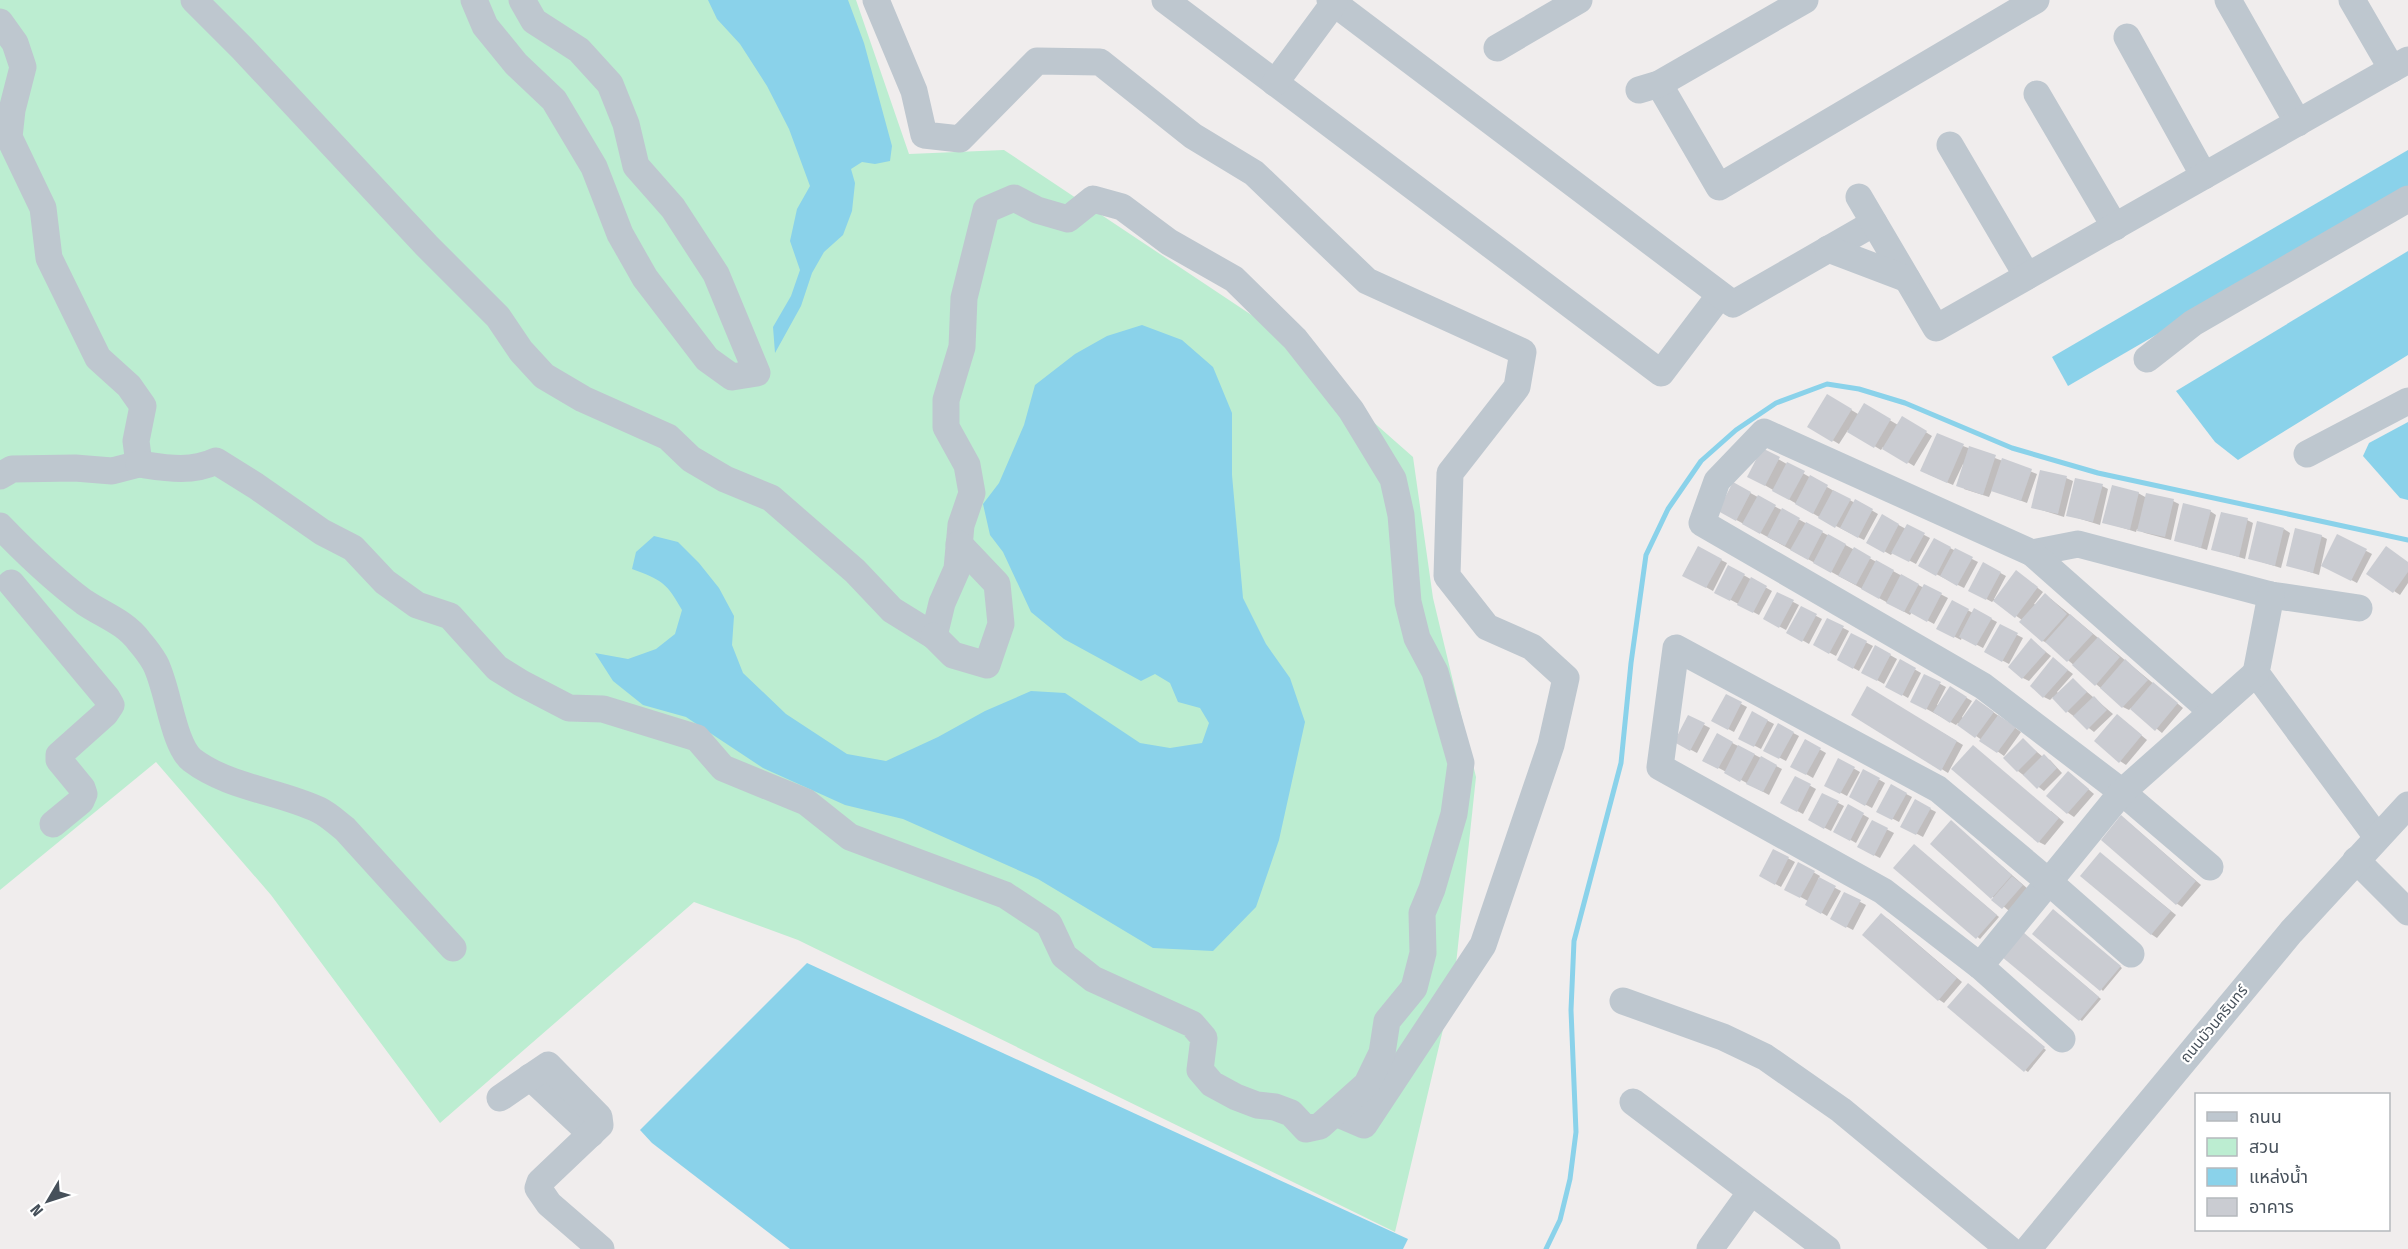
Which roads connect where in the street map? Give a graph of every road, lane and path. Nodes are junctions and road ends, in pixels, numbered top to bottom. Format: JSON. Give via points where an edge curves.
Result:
{"nodes":[{"id":1,"x":194,"y":0,"type":"edge"},
{"id":2,"x":474,"y":0,"type":"edge"},
{"id":3,"x":522,"y":0,"type":"edge"},
{"id":4,"x":876,"y":0,"type":"edge"},
{"id":5,"x":1165,"y":0,"type":"edge"},
{"id":6,"x":1579,"y":0,"type":"edge"},
{"id":7,"x":1805,"y":0,"type":"edge"},
{"id":8,"x":2036,"y":0,"type":"edge"},
{"id":9,"x":2228,"y":0,"type":"edge"},
{"id":10,"x":2352,"y":0,"type":"edge"},
{"id":11,"x":1332,"y":1,"type":"edge"},
{"id":12,"x":0,"y":22,"type":"edge"},
{"id":13,"x":2127,"y":38,"type":"dead end"},
{"id":14,"x":1497,"y":48,"type":"dead end"},
{"id":15,"x":2400,"y":65,"type":"edge"},
{"id":16,"x":1275,"y":83,"type":"junction"},
{"id":17,"x":2037,"y":94,"type":"dead end"},
{"id":18,"x":2298,"y":123,"type":"junction"},
{"id":19,"x":1950,"y":145,"type":"dead end"},
{"id":20,"x":2204,"y":176,"type":"junction"},
{"id":21,"x":1859,"y":197,"type":"dead end"},
{"id":22,"x":2408,"y":199,"type":"edge"},
{"id":23,"x":1874,"y":223,"type":"junction"},
{"id":24,"x":2115,"y":226,"type":"junction"},
{"id":25,"x":1828,"y":249,"type":"junction"},
{"id":26,"x":2027,"y":276,"type":"junction"},
{"id":27,"x":1907,"y":279,"type":"junction"},
{"id":28,"x":1720,"y":295,"type":"junction"},
{"id":29,"x":2146,"y":359,"type":"dead end"},
{"id":30,"x":2408,"y":400,"type":"edge"},
{"id":31,"x":2307,"y":454,"type":"dead end"},
{"id":32,"x":139,"y":464,"type":"junction"},
{"id":33,"x":0,"y":476,"type":"edge"},
{"id":34,"x":0,"y":526,"type":"edge"},
{"id":35,"x":959,"y":544,"type":"junction"},
{"id":36,"x":2032,"y":553,"type":"junction"},
{"id":37,"x":11,"y":583,"type":"dead end"},
{"id":38,"x":76,"y":595,"type":"junction"},
{"id":39,"x":2271,"y":595,"type":"junction"},
{"id":40,"x":2359,"y":608,"type":"dead end"},
{"id":41,"x":44,"y":622,"type":"junction"},
{"id":42,"x":934,"y":636,"type":"junction"},
{"id":43,"x":2256,"y":673,"type":"junction"},
{"id":44,"x":2212,"y":712,"type":"junction"},
{"id":45,"x":2121,"y":792,"type":"junction"},
{"id":46,"x":2408,"y":805,"type":"edge"},
{"id":47,"x":54,"y":824,"type":"dead end"},
{"id":48,"x":2377,"y":837,"type":"junction"},
{"id":49,"x":2356,"y":860,"type":"junction"},
{"id":50,"x":2210,"y":867,"type":"dead end"},
{"id":51,"x":2049,"y":882,"type":"junction"},
{"id":52,"x":2408,"y":912,"type":"edge"},
{"id":53,"x":453,"y":948,"type":"dead end"},
{"id":54,"x":2131,"y":954,"type":"dead end"},
{"id":55,"x":1980,"y":966,"type":"junction"},
{"id":56,"x":1623,"y":1001,"type":"dead end"},
{"id":57,"x":2062,"y":1039,"type":"dead end"},
{"id":58,"x":500,"y":1098,"type":"dead end"},
{"id":59,"x":1633,"y":1102,"type":"dead end"},
{"id":60,"x":1336,"y":1113,"type":"junction"},
{"id":61,"x":1751,"y":1192,"type":"junction"},
{"id":62,"x":2029,"y":1247,"type":"edge"},
{"id":63,"x":601,"y":1249,"type":"edge"},
{"id":64,"x":1710,"y":1249,"type":"edge"},
{"id":65,"x":1827,"y":1249,"type":"edge"}],
"edges":[{"from":1,"to":42,"type":"street","via":[[498,316],[521,351],[544,376],[583,399],[668,437],[691,459],[716,474],[771,498],[855,571],[892,610]]},
{"from":2,"to":3,"type":"street","via":[[485,26],[516,64],[554,100],[594,168],[620,234],[645,278],[707,359],[732,377],[757,373],[716,274],[673,208],[636,166],[626,124],[610,84],[579,50],[534,21]]},
{"from":4,"to":60,"type":"street","via":[[914,91],[924,135],[960,139],[1037,61],[1100,62],[1193,136],[1254,173],[1367,281],[1523,352],[1517,387],[1450,472],[1447,576],[1487,627],[1532,647],[1566,678],[1551,745],[1483,945],[1365,1125]]},
{"from":5,"to":16,"type":"street"},
{"from":6,"to":14,"type":"street"},
{"from":7,"to":8,"type":"street","via":[[1649,87],[1719,187]]},
{"from":9,"to":18,"type":"street"},
{"from":10,"to":15,"type":"street"},
{"from":11,"to":16,"type":"street"},
{"from":11,"to":28,"type":"street"},
{"from":12,"to":32,"type":"street","via":[[15,43],[23,67],[9,137],[43,208],[49,258],[70,304],[98,358],[129,386],[143,406],[136,441]]},
{"from":13,"to":20,"type":"street"},
{"from":15,"to":18,"type":"street"},
{"from":16,"to":28,"type":"street","via":[[1661,373]]},
{"from":17,"to":24,"type":"street"},
{"from":18,"to":20,"type":"street"},
{"from":19,"to":26,"type":"street"},
{"from":20,"to":24,"type":"street"},
{"from":21,"to":23,"type":"street"},
{"from":22,"to":29,"type":"street","via":[[2193,323]]},
{"from":23,"to":25,"type":"street"},
{"from":23,"to":27,"type":"street"},
{"from":24,"to":26,"type":"street"},
{"from":25,"to":27,"type":"street"},
{"from":25,"to":28,"type":"street","via":[[1733,304]]},
{"from":26,"to":27,"type":"street","via":[[1936,328]]},
{"from":30,"to":31,"type":"street"},
{"from":32,"to":33,"type":"street","via":[[112,471],[12,469]]},
{"from":32,"to":60,"type":"street","via":[[201,468],[216,461],[322,532],[353,548],[385,582],[417,605],[450,616],[497,668],[520,683],[568,708],[603,710],[697,738],[723,768],[806,802],[850,837],[1005,895],[1048,924],[1064,956],[1094,979],[1192,1024],[1204,1038],[1200,1071],[1212,1084],[1257,1105],[1291,1113],[1306,1129],[1320,1126]]},
{"from":34,"to":38,"type":"street","via":[[38,566]]},
{"from":35,"to":42,"type":"street","via":[[957,569],[942,603]]},
{"from":35,"to":42,"type":"street","via":[[997,584],[1001,624],[987,665],[953,655]]},
{"from":35,"to":60,"type":"street","via":[[972,493],[967,465],[946,427],[946,400],[962,347],[964,298],[986,210],[1014,198],[1068,219],[1093,200],[1122,207],[1168,242],[1234,279],[1295,339],[1351,410],[1393,479],[1401,515],[1408,602],[1417,638],[1435,672],[1461,763],[1454,814],[1422,913],[1424,952],[1414,988],[1387,1021],[1382,1053],[1367,1084]]},
{"from":36,"to":39,"type":"street","via":[[2078,544]]},
{"from":36,"to":44,"type":"street"},
{"from":36,"to":45,"type":"street","via":[[1764,432],[1717,481],[1702,523],[1983,686]]},
{"from":37,"to":41,"type":"street"},
{"from":38,"to":41,"type":"street"},
{"from":38,"to":53,"type":"street","via":[[122,624],[155,663],[177,735],[190,758],[238,783],[329,816]]},
{"from":39,"to":40,"type":"street"},
{"from":39,"to":43,"type":"street"},
{"from":41,"to":47,"type":"street","via":[[111,705],[58,756],[84,794]]},
{"from":43,"to":44,"type":"street"},
{"from":43,"to":48,"type":"street"},
{"from":44,"to":45,"type":"street"},
{"from":45,"to":50,"type":"street"},
{"from":45,"to":51,"type":"street"},
{"from":46,"to":48,"type":"street","name":"ถนนบัวนครินทร์"},
{"from":48,"to":49,"type":"street","name":"ถนนบัวนครินทร์"},
{"from":49,"to":52,"type":"street"},
{"from":49,"to":62,"type":"street","name":"ถนนบัวนครินทร์","via":[[2291,932]]},
{"from":51,"to":54,"type":"street"},
{"from":51,"to":55,"type":"street"},
{"from":51,"to":55,"type":"street","via":[[1938,789],[1676,648],[1660,767],[1883,891]]},
{"from":55,"to":57,"type":"street"},
{"from":56,"to":62,"type":"street","via":[[1723,1037],[1765,1058]]},
{"from":58,"to":63,"type":"street","via":[[530,1077],[591,1134],[538,1188],[549,1204]]},
{"from":59,"to":61,"type":"street"},
{"from":61,"to":64,"type":"street"},
{"from":61,"to":65,"type":"street"}]}
